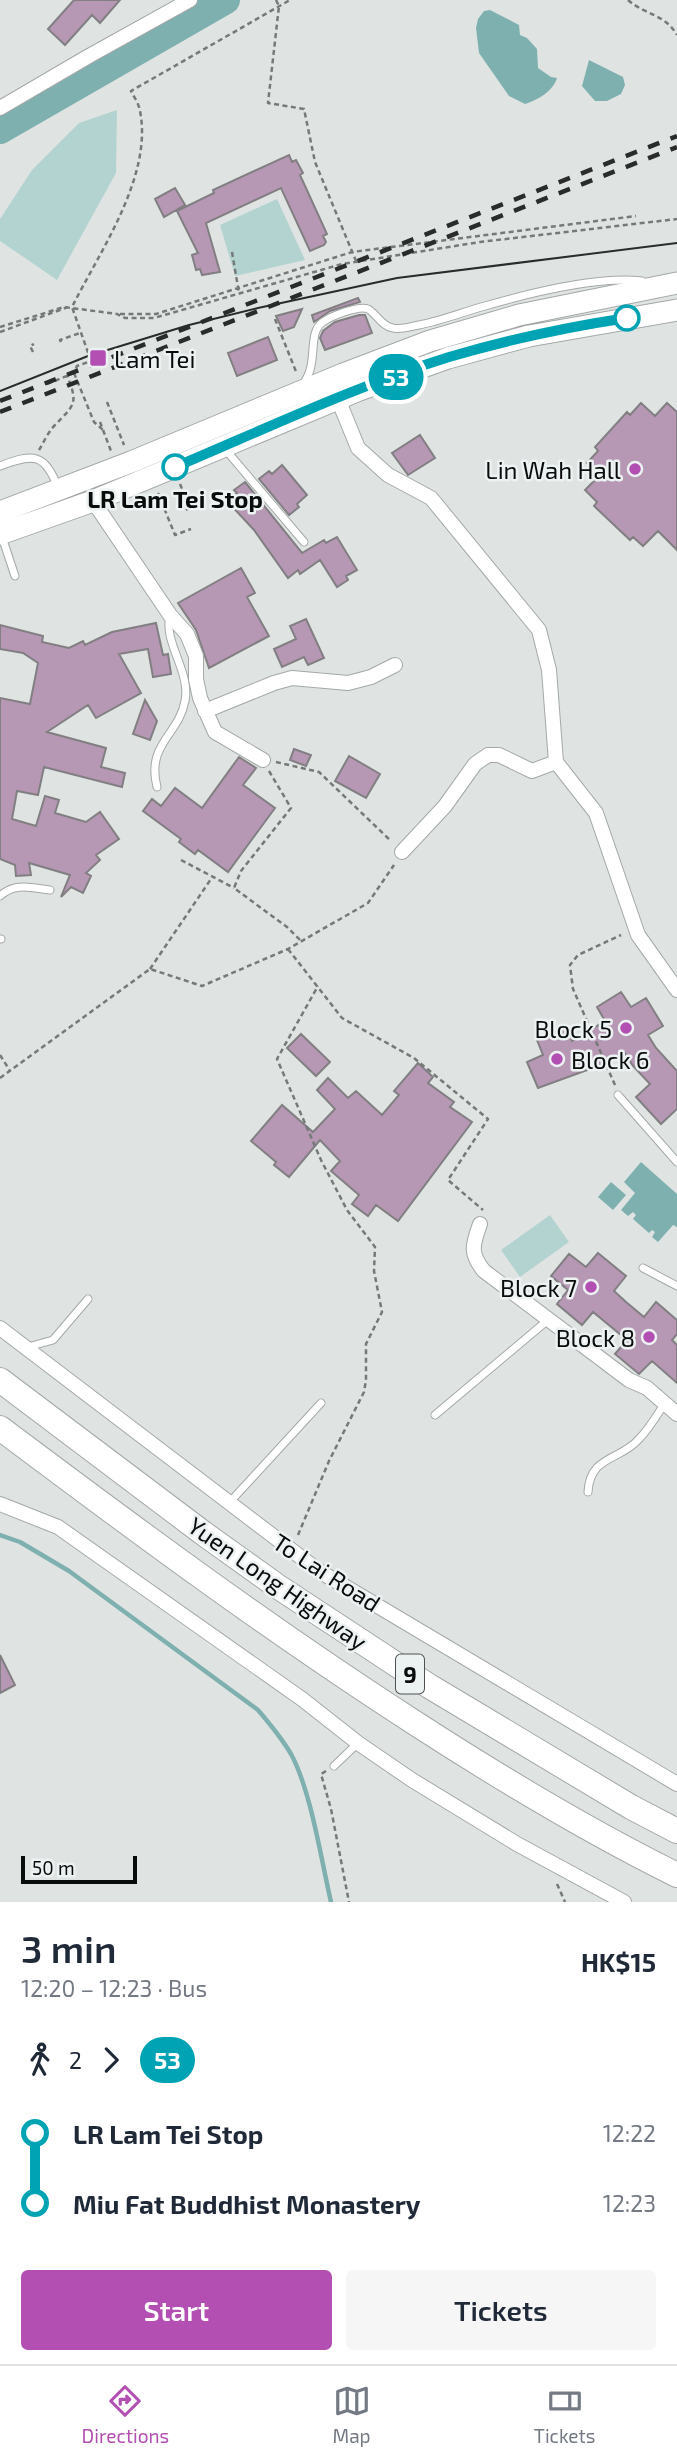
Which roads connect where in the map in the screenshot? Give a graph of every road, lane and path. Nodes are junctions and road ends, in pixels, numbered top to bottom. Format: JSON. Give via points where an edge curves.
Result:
{"nodes":[{"id":1,"x":191,"y":0,"type":"edge"},
{"id":2,"x":290,"y":0,"type":"edge"},
{"id":3,"x":628,"y":0,"type":"edge"},
{"id":4,"x":277,"y":3,"type":"edge"},
{"id":5,"x":677,"y":35,"type":"edge"},
{"id":6,"x":0,"y":108,"type":"edge"},
{"id":7,"x":636,"y":216,"type":"dead end"},
{"id":8,"x":677,"y":219,"type":"edge"},
{"id":9,"x":232,"y":252,"type":"dead end"},
{"id":10,"x":352,"y":252,"type":"junction"},
{"id":11,"x":356,"y":261,"type":"junction"},
{"id":12,"x":672,"y":283,"type":"edge"},
{"id":13,"x":238,"y":288,"type":"junction"},
{"id":14,"x":239,"y":293,"type":"junction"},
{"id":15,"x":68,"y":308,"type":"junction"},
{"id":16,"x":677,"y":310,"type":"edge"},
{"id":17,"x":74,"y":314,"type":"junction"},
{"id":18,"x":117,"y":314,"type":"junction"},
{"id":19,"x":68,"y":316,"type":"dead end"},
{"id":20,"x":275,"y":319,"type":"dead end"},
{"id":21,"x":0,"y":327,"type":"edge"},
{"id":22,"x":0,"y":332,"type":"edge"},
{"id":23,"x":80,"y":333,"type":"junction"},
{"id":24,"x":61,"y":342,"type":"dead end"},
{"id":25,"x":34,"y":344,"type":"dead end"},
{"id":26,"x":33,"y":352,"type":"dead end"},
{"id":27,"x":90,"y":361,"type":"junction"},
{"id":28,"x":98,"y":366,"type":"dead end"},
{"id":29,"x":74,"y":373,"type":"junction"},
{"id":30,"x":67,"y":376,"type":"junction"},
{"id":31,"x":47,"y":384,"type":"dead end"},
{"id":32,"x":296,"y":384,"type":"junction"},
{"id":33,"x":338,"y":399,"type":"junction"},
{"id":34,"x":107,"y":402,"type":"dead end"},
{"id":35,"x":100,"y":422,"type":"dead end"},
{"id":36,"x":103,"y":430,"type":"junction"},
{"id":37,"x":223,"y":447,"type":"junction"},
{"id":38,"x":34,"y":458,"type":"junction"},
{"id":39,"x":124,"y":465,"type":"junction"},
{"id":40,"x":0,"y":466,"type":"edge"},
{"id":41,"x":180,"y":484,"type":"dead end"},
{"id":42,"x":59,"y":490,"type":"junction"},
{"id":43,"x":158,"y":493,"type":"dead end"},
{"id":44,"x":93,"y":501,"type":"junction"},
{"id":45,"x":186,"y":510,"type":"dead end"},
{"id":46,"x":0,"y":512,"type":"edge"},
{"id":47,"x":191,"y":529,"type":"dead end"},
{"id":48,"x":1,"y":534,"type":"edge"},
{"id":49,"x":304,"y":542,"type":"dead end"},
{"id":50,"x":15,"y":576,"type":"dead end"},
{"id":51,"x":170,"y":615,"type":"junction"},
{"id":52,"x":396,"y":664,"type":"dead end"},
{"id":53,"x":205,"y":711,"type":"junction"},
{"id":54,"x":263,"y":760,"type":"junction"},
{"id":55,"x":556,"y":761,"type":"junction"},
{"id":56,"x":157,"y":787,"type":"dead end"},
{"id":57,"x":402,"y":852,"type":"junction"},
{"id":58,"x":181,"y":860,"type":"dead end"},
{"id":59,"x":213,"y":876,"type":"junction"},
{"id":60,"x":234,"y":888,"type":"junction"},
{"id":61,"x":50,"y":890,"type":"dead end"},
{"id":62,"x":0,"y":895,"type":"edge"},
{"id":63,"x":628,"y":932,"type":"dead end"},
{"id":64,"x":302,"y":942,"type":"junction"},
{"id":65,"x":288,"y":949,"type":"junction"},
{"id":66,"x":150,"y":969,"type":"junction"},
{"id":67,"x":318,"y":986,"type":"junction"},
{"id":68,"x":677,"y":990,"type":"edge"},
{"id":69,"x":0,"y":1055,"type":"edge"},
{"id":70,"x":10,"y":1071,"type":"junction"},
{"id":71,"x":0,"y":1078,"type":"edge"},
{"id":72,"x":618,"y":1095,"type":"joint"},
{"id":73,"x":677,"y":1162,"type":"edge"},
{"id":74,"x":480,"y":1224,"type":"joint"},
{"id":75,"x":643,"y":1268,"type":"dead end"},
{"id":76,"x":677,"y":1286,"type":"edge"},
{"id":77,"x":88,"y":1299,"type":"dead end"},
{"id":78,"x":549,"y":1319,"type":"junction"},
{"id":79,"x":0,"y":1328,"type":"edge"},
{"id":80,"x":24,"y":1348,"type":"junction"},
{"id":81,"x":0,"y":1380,"type":"edge"},
{"id":82,"x":321,"y":1402,"type":"dead end"},
{"id":83,"x":666,"y":1402,"type":"junction"},
{"id":84,"x":677,"y":1414,"type":"edge"},
{"id":85,"x":435,"y":1415,"type":"dead end"},
{"id":86,"x":0,"y":1428,"type":"edge"},
{"id":87,"x":588,"y":1492,"type":"dead end"},
{"id":88,"x":0,"y":1504,"type":"edge"},
{"id":89,"x":228,"y":1504,"type":"junction"},
{"id":90,"x":292,"y":1551,"type":"junction"},
{"id":91,"x":358,"y":1743,"type":"junction"},
{"id":92,"x":334,"y":1766,"type":"joint"},
{"id":93,"x":677,"y":1784,"type":"edge"},
{"id":94,"x":677,"y":1831,"type":"edge"},
{"id":95,"x":615,"y":1844,"type":"junction"},
{"id":96,"x":677,"y":1875,"type":"edge"},
{"id":97,"x":677,"y":1892,"type":"edge"},
{"id":98,"x":349,"y":1902,"type":"edge"},
{"id":99,"x":624,"y":1902,"type":"edge"}],
"edges":[{"from":1,"to":6,"type":"street"},
{"from":2,"to":4,"type":"path"},
{"from":3,"to":5,"type":"path","via":[[663,18]]},
{"from":4,"to":10,"type":"path","via":[[268,103],[304,109],[315,162]]},
{"from":4,"to":15,"type":"path","via":[[131,91],[140,110],[141,147],[132,188]]},
{"from":7,"to":10,"type":"path"},
{"from":8,"to":11,"type":"path"},
{"from":9,"to":13,"type":"path"},
{"from":10,"to":11,"type":"path"},
{"from":10,"to":13,"type":"path"},
{"from":11,"to":14,"type":"path"},
{"from":12,"to":32,"type":"main road","via":[[519,315]]},
{"from":12,"to":32,"type":"lane","via":[[620,279],[530,295],[393,329],[368,309],[356,308],[322,322],[314,331],[313,362],[307,379]]},
{"from":13,"to":14,"type":"path"},
{"from":13,"to":18,"type":"path","via":[[156,314]]},
{"from":14,"to":18,"type":"path","via":[[154,318]]},
{"from":15,"to":17,"type":"path"},
{"from":15,"to":18,"type":"path"},
{"from":15,"to":21,"type":"path"},
{"from":15,"to":22,"type":"path"},
{"from":16,"to":33,"type":"main road","via":[[529,336],[448,358]]},
{"from":17,"to":19,"type":"path"},
{"from":17,"to":23,"type":"path"},
{"from":20,"to":32,"type":"path"},
{"from":23,"to":24,"type":"path"},
{"from":23,"to":27,"type":"path"},
{"from":25,"to":26,"type":"path","via":[[30,346]]},
{"from":27,"to":28,"type":"path"},
{"from":27,"to":29,"type":"path","via":[[77,366]]},
{"from":29,"to":30,"type":"path"},
{"from":29,"to":36,"type":"path","via":[[94,422]]},
{"from":30,"to":31,"type":"path"},
{"from":30,"to":38,"type":"path","via":[[74,405],[52,428]]},
{"from":32,"to":39,"type":"main road"},
{"from":33,"to":37,"type":"main road"},
{"from":33,"to":55,"type":"street","via":[[358,448],[388,475],[431,499],[539,629],[549,670]]},
{"from":34,"to":39,"type":"path"},
{"from":35,"to":36,"type":"path"},
{"from":36,"to":39,"type":"path"},
{"from":37,"to":44,"type":"main road"},
{"from":37,"to":49,"type":"lane"},
{"from":38,"to":40,"type":"lane"},
{"from":38,"to":42,"type":"lane","via":[[45,462]]},
{"from":39,"to":42,"type":"main road"},
{"from":41,"to":45,"type":"path","via":[[190,508]]},
{"from":42,"to":46,"type":"main road"},
{"from":43,"to":47,"type":"path","via":[[175,535]]},
{"from":44,"to":48,"type":"main road"},
{"from":44,"to":51,"type":"street"},
{"from":48,"to":50,"type":"lane"},
{"from":51,"to":53,"type":"street","via":[[187,634],[196,656],[196,679]]},
{"from":51,"to":56,"type":"lane","via":[[169,629],[185,679],[186,701],[155,756]]},
{"from":52,"to":53,"type":"street","via":[[348,683],[292,678],[274,682]]},
{"from":53,"to":54,"type":"street","via":[[215,732]]},
{"from":54,"to":57,"type":"path","via":[[319,772]]},
{"from":54,"to":60,"type":"path","via":[[290,808],[241,870]]},
{"from":55,"to":57,"type":"street","via":[[532,771],[499,755],[488,755],[475,764],[445,806]]},
{"from":55,"to":68,"type":"street","via":[[596,814],[638,935]]},
{"from":57,"to":64,"type":"path","via":[[368,903]]},
{"from":58,"to":59,"type":"path"},
{"from":59,"to":60,"type":"path"},
{"from":59,"to":66,"type":"path"},
{"from":60,"to":64,"type":"path"},
{"from":61,"to":62,"type":"lane","via":[[20,886]]},
{"from":63,"to":72,"type":"path","via":[[578,955],[570,965],[573,989]]},
{"from":64,"to":65,"type":"path"},
{"from":65,"to":66,"type":"path","via":[[202,986]]},
{"from":65,"to":67,"type":"path"},
{"from":66,"to":70,"type":"path"},
{"from":67,"to":74,"type":"path","via":[[342,1018],[414,1058],[488,1119],[448,1180],[491,1217]]},
{"from":67,"to":90,"type":"path","via":[[277,1059],[347,1210],[375,1247],[374,1271],[383,1312],[366,1344],[364,1392]]},
{"from":69,"to":70,"type":"path"},
{"from":70,"to":71,"type":"path"},
{"from":72,"to":73,"type":"lane"},
{"from":74,"to":78,"type":"street","via":[[473,1245],[476,1261]]},
{"from":75,"to":76,"type":"lane"},
{"from":77,"to":80,"type":"lane","via":[[53,1340]]},
{"from":78,"to":83,"type":"street"},
{"from":78,"to":85,"type":"lane"},
{"from":79,"to":80,"type":"street","name":"To Lai Road"},
{"from":80,"to":89,"type":"street","name":"To Lai Road"},
{"from":81,"to":94,"type":"highway","name":"Yuen Long Highway","number":"9","via":[[277,1586],[429,1686]]},
{"from":82,"to":89,"type":"lane"},
{"from":83,"to":84,"type":"street"},
{"from":83,"to":87,"type":"lane","via":[[638,1442],[603,1461],[589,1478]]},
{"from":86,"to":95,"type":"highway","name":"Yuen Long Highway","number":"9","via":[[257,1618],[377,1700],[504,1781]]},
{"from":88,"to":91,"type":"street","via":[[58,1527]]},
{"from":89,"to":90,"type":"street","name":"To Lai Road"},
{"from":90,"to":93,"type":"street","name":"To Lai Road","via":[[318,1571]]},
{"from":91,"to":92,"type":"lane"},
{"from":91,"to":99,"type":"street","via":[[458,1809]]},
{"from":92,"to":98,"type":"path","via":[[321,1774]]},
{"from":95,"to":96,"type":"highway","name":"Yuen Long Highway","number":"9"},
{"from":95,"to":97,"type":"highway"}]}
